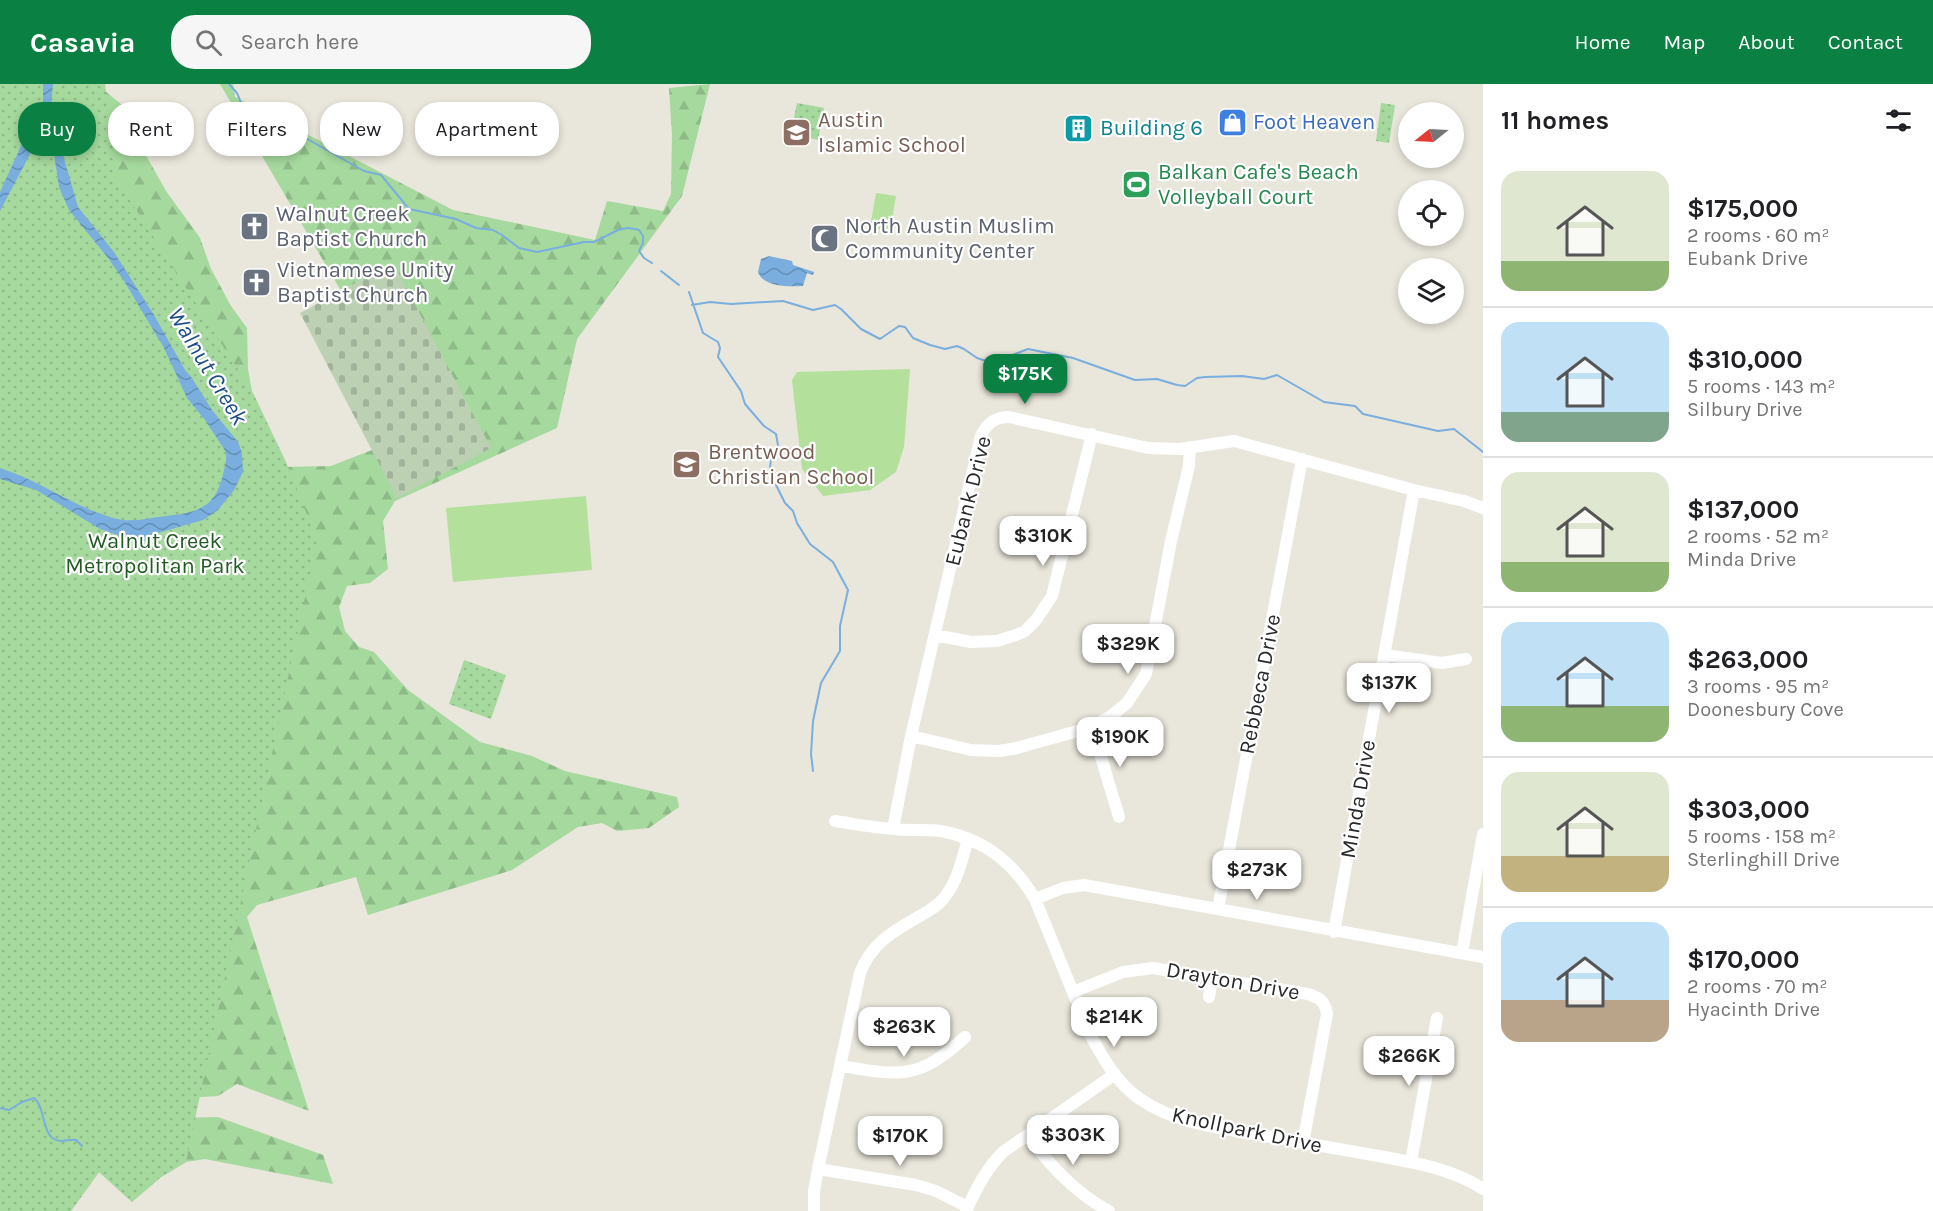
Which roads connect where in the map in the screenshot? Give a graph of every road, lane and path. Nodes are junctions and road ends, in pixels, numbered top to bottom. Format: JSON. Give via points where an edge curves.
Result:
{"nodes":[{"id":1,"x":1092,"y":434,"type":"junction"},
{"id":2,"x":1190,"y":447,"type":"junction"},
{"id":3,"x":1302,"y":459,"type":"junction"},
{"id":4,"x":1414,"y":490,"type":"junction"},
{"id":5,"x":1483,"y":508,"type":"edge"},
{"id":6,"x":935,"y":635,"type":"junction"},
{"id":7,"x":1385,"y":655,"type":"junction"},
{"id":8,"x":1466,"y":659,"type":"dead end"},
{"id":9,"x":1092,"y":727,"type":"junction"},
{"id":10,"x":911,"y":736,"type":"junction"},
{"id":11,"x":1119,"y":817,"type":"dead end"},
{"id":12,"x":835,"y":820,"type":"dead end"},
{"id":13,"x":893,"y":829,"type":"junction"},
{"id":14,"x":1483,"y":834,"type":"edge"},
{"id":15,"x":968,"y":838,"type":"junction"},
{"id":16,"x":1035,"y":899,"type":"junction"},
{"id":17,"x":1218,"y":909,"type":"junction"},
{"id":18,"x":1334,"y":932,"type":"junction"},
{"id":19,"x":1462,"y":953,"type":"junction"},
{"id":20,"x":1483,"y":957,"type":"edge"},
{"id":21,"x":1212,"y":979,"type":"junction"},
{"id":22,"x":1073,"y":992,"type":"junction"},
{"id":23,"x":1209,"y":997,"type":"dead end"},
{"id":24,"x":1437,"y":1018,"type":"dead end"},
{"id":25,"x":965,"y":1037,"type":"dead end"},
{"id":26,"x":841,"y":1066,"type":"junction"},
{"id":27,"x":1114,"y":1074,"type":"junction"},
{"id":28,"x":1027,"y":1135,"type":"junction"},
{"id":29,"x":1303,"y":1143,"type":"junction"},
{"id":30,"x":1411,"y":1162,"type":"junction"},
{"id":31,"x":818,"y":1169,"type":"junction"},
{"id":32,"x":1483,"y":1189,"type":"edge"},
{"id":33,"x":967,"y":1209,"type":"edge"},
{"id":34,"x":814,"y":1211,"type":"edge"},
{"id":35,"x":1109,"y":1211,"type":"edge"}],
"edges":[{"from":1,"to":2,"type":"street","name":"Eubank Drive","via":[[1148,448]]},
{"from":1,"to":6,"type":"street","via":[[1052,596],[1036,620],[1025,631],[998,641],[971,642]]},
{"from":1,"to":6,"type":"street","name":"Eubank Drive","via":[[1009,417],[988,424],[981,436]]},
{"from":2,"to":3,"type":"street","name":"Eubank Drive","via":[[1234,441]]},
{"from":2,"to":9,"type":"street","via":[[1146,674],[1127,703]]},
{"from":3,"to":4,"type":"street","name":"Eubank Drive"},
{"from":3,"to":17,"type":"street","name":"Rebbeca Drive"},
{"from":4,"to":5,"type":"street","name":"Eubank Drive"},
{"from":4,"to":7,"type":"street","name":"Minda Drive"},
{"from":6,"to":10,"type":"street","name":"Eubank Drive"},
{"from":7,"to":8,"type":"street","via":[[1442,663]]},
{"from":7,"to":18,"type":"street","name":"Minda Drive"},
{"from":9,"to":10,"type":"street","via":[[999,751],[970,750]]},
{"from":9,"to":11,"type":"street"},
{"from":10,"to":13,"type":"street","name":"Eubank Drive"},
{"from":12,"to":13,"type":"street","name":"Knollpark Drive"},
{"from":13,"to":15,"type":"street","name":"Knollpark Drive","via":[[940,831]]},
{"from":14,"to":19,"type":"street"},
{"from":15,"to":16,"type":"street","name":"Knollpark Drive","via":[[1009,864]]},
{"from":15,"to":26,"type":"street","via":[[958,875],[943,901],[880,940],[864,963]]},
{"from":16,"to":17,"type":"street","via":[[1084,885]]},
{"from":16,"to":22,"type":"street","name":"Knollpark Drive"},
{"from":17,"to":18,"type":"street"},
{"from":18,"to":19,"type":"street"},
{"from":19,"to":20,"type":"street"},
{"from":21,"to":22,"type":"street","name":"Drayton Drive","via":[[1137,968]]},
{"from":21,"to":23,"type":"street"},
{"from":21,"to":29,"type":"street","name":"Drayton Drive","via":[[1308,994],[1326,1005]]},
{"from":22,"to":27,"type":"street","name":"Knollpark Drive","via":[[1090,1035]]},
{"from":24,"to":30,"type":"street"},
{"from":25,"to":26,"type":"street","via":[[936,1061],[910,1072],[882,1073]]},
{"from":26,"to":31,"type":"street"},
{"from":27,"to":28,"type":"street"},
{"from":27,"to":29,"type":"street","name":"Knollpark Drive","via":[[1140,1099],[1174,1116]]},
{"from":28,"to":33,"type":"street","via":[[992,1164]]},
{"from":28,"to":35,"type":"street","via":[[1059,1174]]},
{"from":29,"to":30,"type":"street","name":"Knollpark Drive"},
{"from":30,"to":32,"type":"street","name":"Knollpark Drive"},
{"from":31,"to":33,"type":"street","via":[[916,1185],[936,1191]]},
{"from":31,"to":34,"type":"street"}]}
